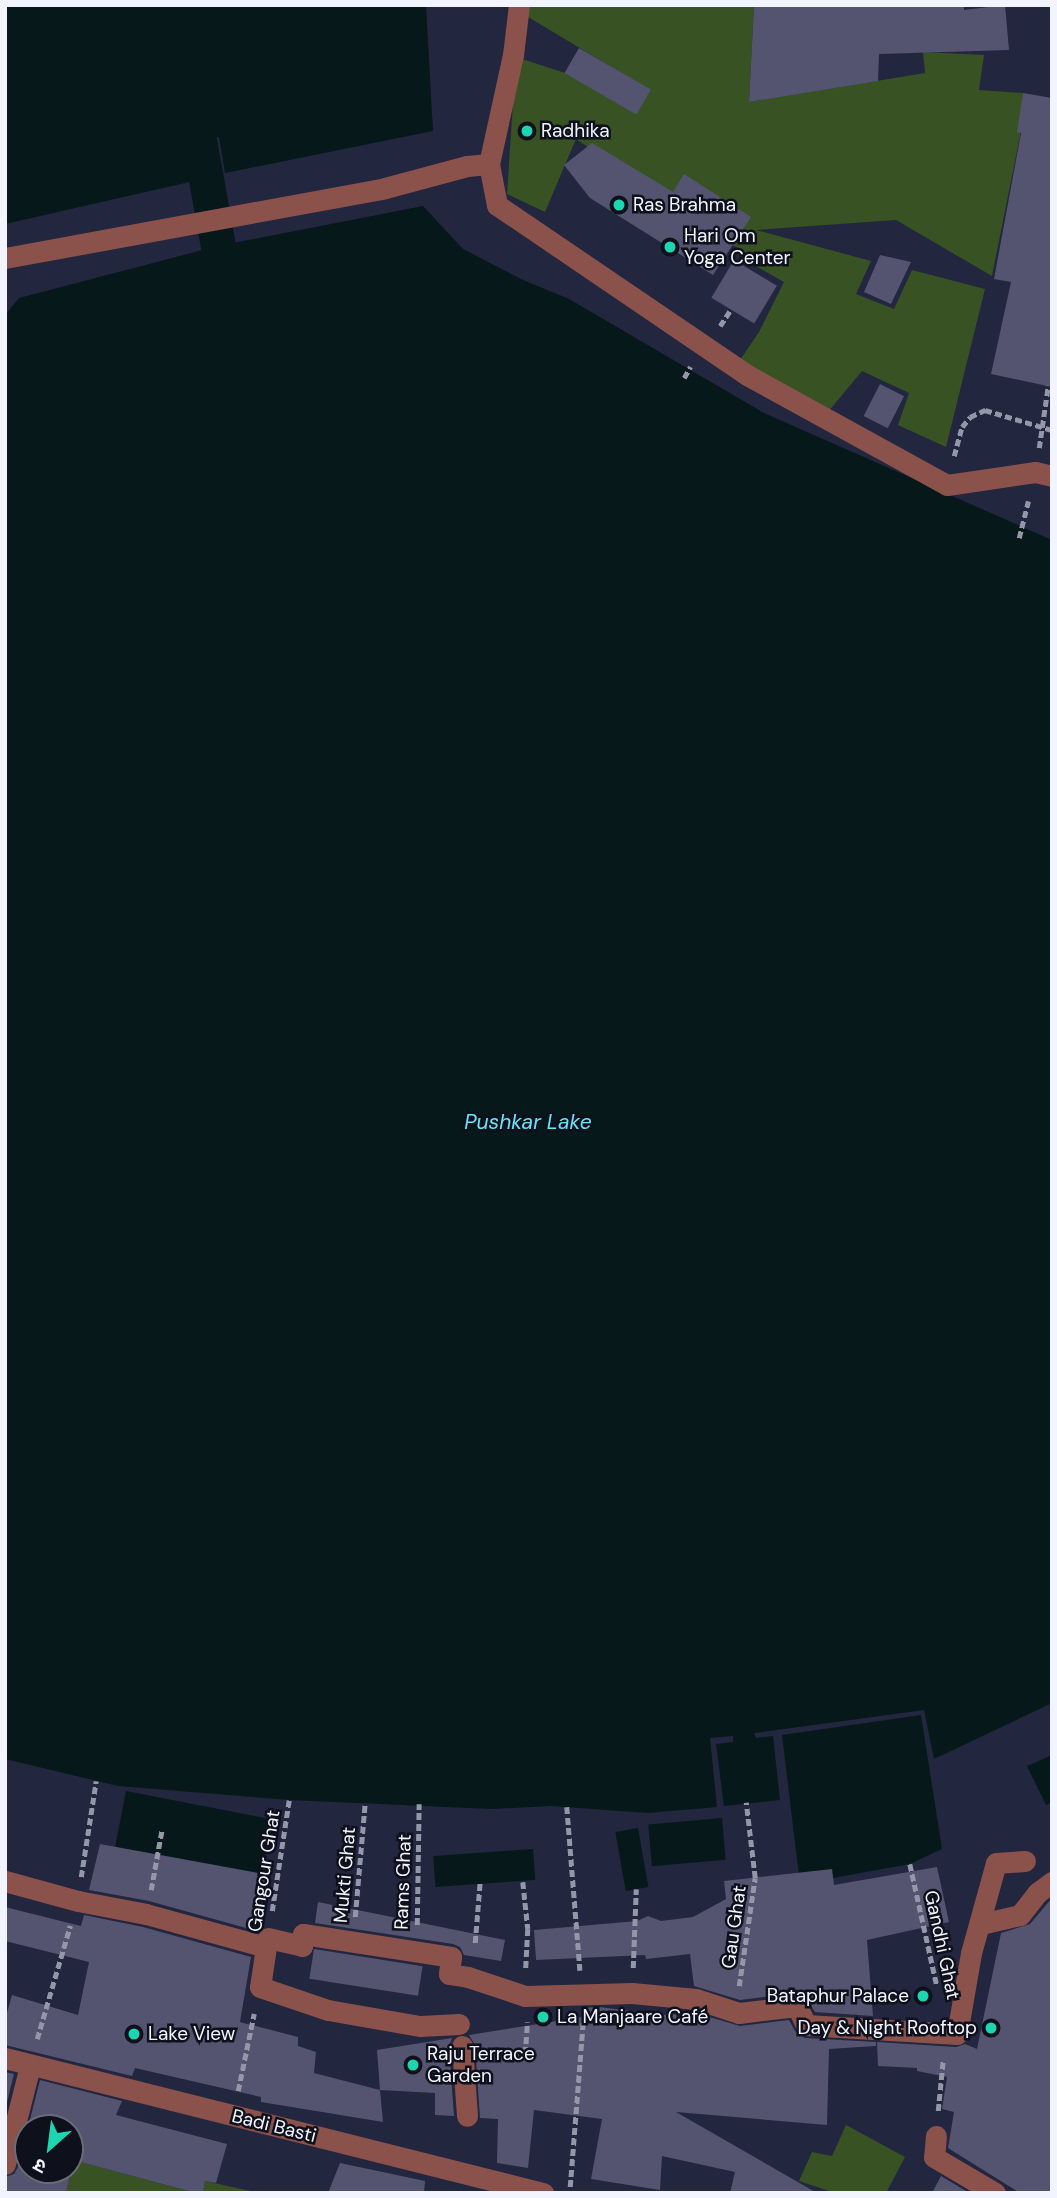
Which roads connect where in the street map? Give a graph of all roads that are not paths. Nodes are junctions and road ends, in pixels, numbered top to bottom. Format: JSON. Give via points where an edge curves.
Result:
{"nodes":[{"id":1,"x":519,"y":5,"type":"edge"},
{"id":2,"x":489,"y":164,"type":"junction"},
{"id":3,"x":5,"y":258,"type":"edge"},
{"id":4,"x":1052,"y":477,"type":"edge"},
{"id":5,"x":1025,"y":1861,"type":"dead end"},
{"id":6,"x":5,"y":1881,"type":"edge"},
{"id":7,"x":1052,"y":1882,"type":"edge"},
{"id":8,"x":981,"y":1924,"type":"junction"},
{"id":9,"x":268,"y":1938,"type":"road end"},
{"id":10,"x":459,"y":2024,"type":"dead end"},
{"id":11,"x":462,"y":2046,"type":"dead end"},
{"id":12,"x":5,"y":2058,"type":"edge"},
{"id":13,"x":30,"y":2066,"type":"junction"},
{"id":14,"x":467,"y":2116,"type":"dead end"},
{"id":15,"x":936,"y":2136,"type":"road end"},
{"id":16,"x":5,"y":2164,"type":"edge"},
{"id":17,"x":543,"y":2193,"type":"edge"},
{"id":18,"x":995,"y":2193,"type":"edge"}],
"edges":[{"from":1,"to":2,"type":"street"},
{"from":2,"to":3,"type":"street","via":[[385,188]]},
{"from":2,"to":4,"type":"street","via":[[497,205],[729,365],[947,485],[1035,472]]},
{"from":5,"to":8,"type":"street","via":[[996,1863]]},
{"from":6,"to":10,"type":"street","via":[[267,1947],[260,1987],[328,2010],[421,2026]]},
{"from":7,"to":8,"type":"street","via":[[1020,1915]]},
{"from":8,"to":9,"type":"street","via":[[971,1953],[957,2034],[806,2025],[797,2006],[739,2013],[696,1999],[632,1993],[525,1996],[449,1974],[451,1957],[303,1934],[302,1946]]},
{"from":11,"to":14,"type":"street"},
{"from":12,"to":13,"type":"street","name":"Badi Basti"},
{"from":13,"to":16,"type":"street"},
{"from":13,"to":17,"type":"street","name":"Badi Basti"},
{"from":15,"to":18,"type":"street","via":[[934,2157]]}]}
